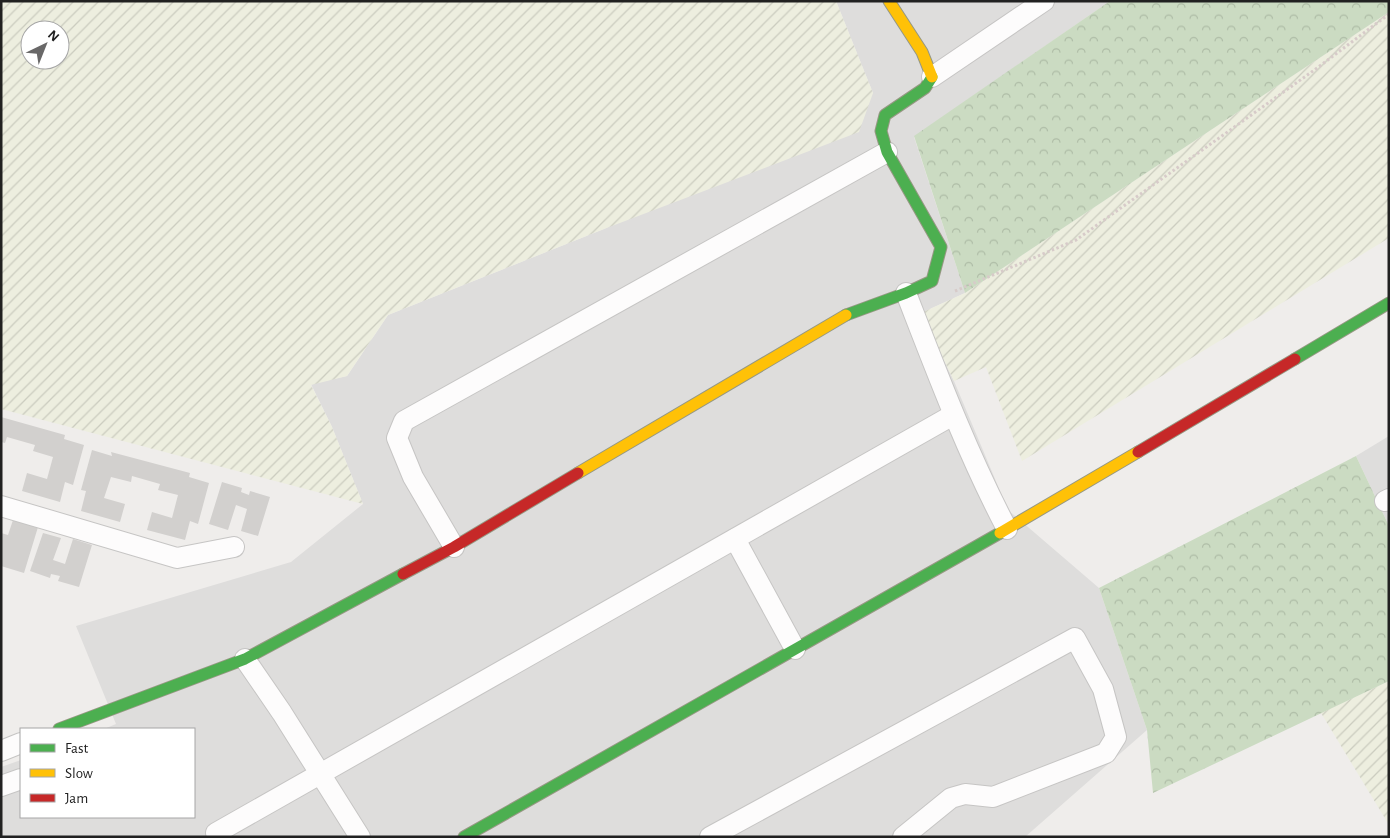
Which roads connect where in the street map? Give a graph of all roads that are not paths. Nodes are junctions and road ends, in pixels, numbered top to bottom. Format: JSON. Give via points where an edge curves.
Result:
{"nodes":[{"id":1,"x":889,"y":1,"type":"edge"},
{"id":2,"x":1044,"y":1,"type":"edge"},
{"id":3,"x":932,"y":78,"type":"junction"},
{"id":4,"x":887,"y":152,"type":"junction"},
{"id":5,"x":906,"y":293,"type":"junction"},
{"id":6,"x":1389,"y":303,"type":"edge"},
{"id":7,"x":953,"y":415,"type":"junction"},
{"id":8,"x":1,"y":506,"type":"edge"},
{"id":9,"x":1007,"y":529,"type":"junction"},
{"id":10,"x":735,"y":539,"type":"junction"},
{"id":11,"x":234,"y":547,"type":"dead end"},
{"id":12,"x":454,"y":547,"type":"junction"},
{"id":13,"x":795,"y":649,"type":"junction"},
{"id":14,"x":245,"y":659,"type":"junction"},
{"id":15,"x":62,"y":728,"type":"edge"},
{"id":16,"x":20,"y":743,"type":"edge"},
{"id":17,"x":1,"y":751,"type":"edge"},
{"id":18,"x":321,"y":775,"type":"junction"},
{"id":19,"x":20,"y":779,"type":"edge"},
{"id":20,"x":1,"y":786,"type":"edge"},
{"id":21,"x":216,"y":833,"type":"dead end"},
{"id":22,"x":360,"y":837,"type":"edge"},
{"id":23,"x":464,"y":837,"type":"edge"},
{"id":24,"x":710,"y":837,"type":"edge"},
{"id":25,"x":903,"y":837,"type":"edge"}],
"edges":[{"from":1,"to":3,"type":"street","via":[[922,52]]},
{"from":2,"to":3,"type":"street"},
{"from":3,"to":4,"type":"street","via":[[925,88],[885,115],[881,131]]},
{"from":4,"to":5,"type":"street","via":[[941,247],[932,281]]},
{"from":4,"to":12,"type":"street","via":[[404,421],[397,438],[410,469]]},
{"from":5,"to":7,"type":"street"},
{"from":5,"to":12,"type":"street","via":[[847,314]]},
{"from":6,"to":9,"type":"street"},
{"from":7,"to":9,"type":"street"},
{"from":7,"to":10,"type":"street"},
{"from":8,"to":11,"type":"street","via":[[177,558]]},
{"from":9,"to":13,"type":"street"},
{"from":10,"to":13,"type":"street"},
{"from":10,"to":18,"type":"street"},
{"from":12,"to":14,"type":"street"},
{"from":13,"to":23,"type":"street"},
{"from":14,"to":15,"type":"street"},
{"from":14,"to":18,"type":"street"},
{"from":16,"to":17,"type":"street"},
{"from":18,"to":21,"type":"street"},
{"from":18,"to":22,"type":"street"},
{"from":19,"to":20,"type":"street"},
{"from":24,"to":25,"type":"street","via":[[1075,638],[1103,689],[1116,737],[1106,753],[993,797],[965,794],[951,798]]}]}
